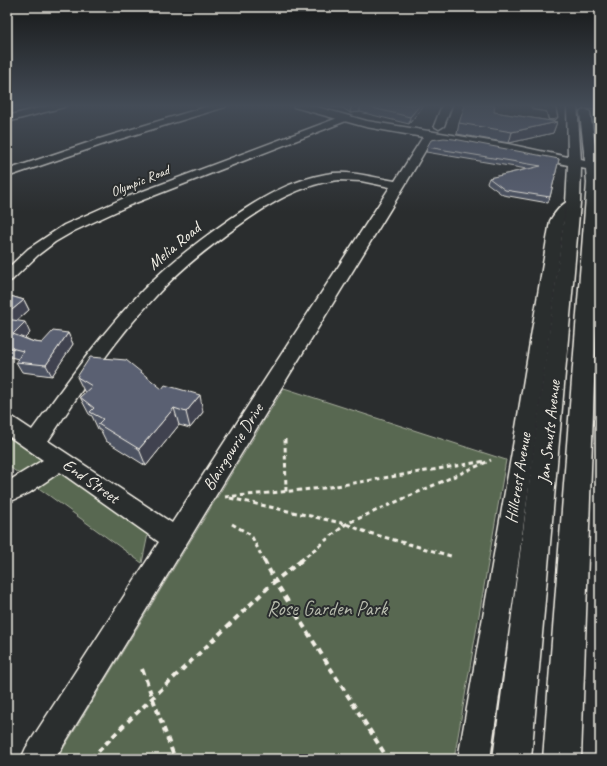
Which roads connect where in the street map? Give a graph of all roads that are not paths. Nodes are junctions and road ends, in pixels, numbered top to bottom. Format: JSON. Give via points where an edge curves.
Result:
{"nodes":[{"id":1,"x":101,"y":141,"type":"edge"},
{"id":2,"x":284,"y":141,"type":"edge"},
{"id":3,"x":427,"y":141,"type":"edge"},
{"id":4,"x":483,"y":141,"type":"edge"},
{"id":5,"x":584,"y":141,"type":"edge"},
{"id":6,"x":588,"y":141,"type":"edge"},
{"id":7,"x":592,"y":165,"type":"edge"},
{"id":8,"x":7,"y":174,"type":"edge"},
{"id":9,"x":399,"y":186,"type":"junction"},
{"id":10,"x":574,"y":203,"type":"junction"},
{"id":11,"x":7,"y":277,"type":"edge"},
{"id":12,"x":7,"y":424,"type":"edge"},
{"id":13,"x":35,"y":443,"type":"junction"},
{"id":14,"x":60,"y":460,"type":"junction"},
{"id":15,"x":7,"y":493,"type":"edge"},
{"id":16,"x":175,"y":539,"type":"junction"},
{"id":17,"x":37,"y":759,"type":"edge"},
{"id":18,"x":474,"y":759,"type":"edge"},
{"id":19,"x":512,"y":759,"type":"edge"},
{"id":20,"x":562,"y":759,"type":"edge"}],
"edges":[{"from":1,"to":8,"type":"street"},
{"from":2,"to":11,"type":"street","name":"Olympic Road","via":[[126,202],[69,228],[33,252]]},
{"from":3,"to":9,"type":"street","name":"Blairgowrie Drive"},
{"from":4,"to":7,"type":"main road"},
{"from":5,"to":7,"type":"main road","name":"Jan Smuts Avenue"},
{"from":6,"to":7,"type":"main road","name":"Jan Smuts Avenue"},
{"from":7,"to":10,"type":"main road","name":"Jan Smuts Avenue"},
{"from":7,"to":20,"type":"main road","name":"Jan Smuts Avenue"},
{"from":9,"to":13,"type":"street","name":"Melia Road","via":[[339,176],[310,182],[280,193],[226,228],[164,278],[139,304],[106,344]]},
{"from":9,"to":16,"type":"street","name":"Blairgowrie Drive"},
{"from":10,"to":18,"type":"street","name":"Hillcrest Avenue","via":[[557,221]]},
{"from":10,"to":19,"type":"main road","name":"Jan Smuts Avenue"},
{"from":12,"to":13,"type":"street","name":"End Street"},
{"from":13,"to":14,"type":"street","name":"End Street"},
{"from":14,"to":15,"type":"street"},
{"from":14,"to":16,"type":"street","name":"End Street"},
{"from":16,"to":17,"type":"street","name":"Blairgowrie Drive"}]}
